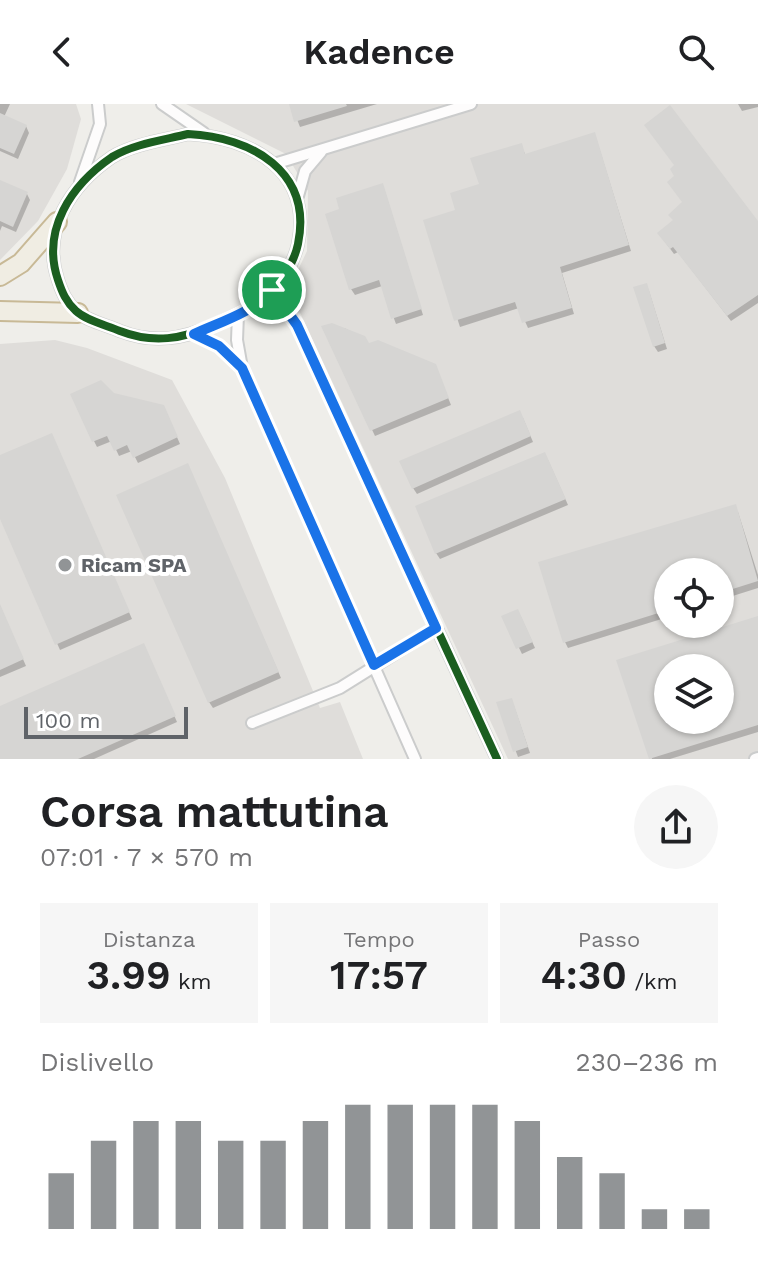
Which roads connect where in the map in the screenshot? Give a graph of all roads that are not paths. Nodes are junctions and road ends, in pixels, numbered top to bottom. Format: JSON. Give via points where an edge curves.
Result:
{"nodes":[{"id":1,"x":98,"y":104,"type":"edge"},
{"id":2,"x":162,"y":104,"type":"edge"},
{"id":3,"x":471,"y":104,"type":"edge"},
{"id":4,"x":206,"y":135,"type":"junction"},
{"id":5,"x":326,"y":148,"type":"junction"},
{"id":6,"x":274,"y":164,"type":"junction"},
{"id":7,"x":79,"y":185,"type":"junction"},
{"id":8,"x":297,"y":198,"type":"junction"},
{"id":9,"x":57,"y":222,"type":"junction"},
{"id":10,"x":0,"y":276,"type":"edge"},
{"id":11,"x":272,"y":290,"type":"junction"},
{"id":12,"x":0,"y":311,"type":"edge"},
{"id":13,"x":78,"y":313,"type":"junction"},
{"id":14,"x":238,"y":314,"type":"junction"},
{"id":15,"x":194,"y":334,"type":"junction"},
{"id":16,"x":242,"y":368,"type":"junction"},
{"id":17,"x":436,"y":628,"type":"junction"},
{"id":18,"x":374,"y":665,"type":"junction"},
{"id":19,"x":252,"y":723,"type":"dead end"},
{"id":20,"x":415,"y":759,"type":"edge"},
{"id":21,"x":497,"y":759,"type":"edge"}],
"edges":[{"from":1,"to":7,"type":"street","via":[[100,124]]},
{"from":2,"to":4,"type":"street"},
{"from":3,"to":5,"type":"street"},
{"from":4,"to":6,"type":"street","via":[[226,138]]},
{"from":4,"to":7,"type":"street","via":[[188,134],[116,155]]},
{"from":5,"to":6,"type":"street"},
{"from":5,"to":8,"type":"street","via":[[305,171]]},
{"from":6,"to":8,"type":"street"},
{"from":7,"to":9,"type":"street"},
{"from":8,"to":11,"type":"street","via":[[300,232],[295,258]]},
{"from":9,"to":10,"type":"highway","via":[[21,263]]},
{"from":9,"to":13,"type":"street","via":[[51,261],[63,296]]},
{"from":11,"to":14,"type":"street"},
{"from":11,"to":17,"type":"street","via":[[297,325]]},
{"from":12,"to":13,"type":"highway"},
{"from":13,"to":15,"type":"street","via":[[127,334],[159,340]]},
{"from":14,"to":15,"type":"street"},
{"from":14,"to":16,"type":"street"},
{"from":15,"to":16,"type":"street","via":[[219,346]]},
{"from":16,"to":18,"type":"street"},
{"from":17,"to":18,"type":"street"},
{"from":17,"to":21,"type":"street"},
{"from":18,"to":19,"type":"street","via":[[340,688]]},
{"from":18,"to":20,"type":"street"}]}
